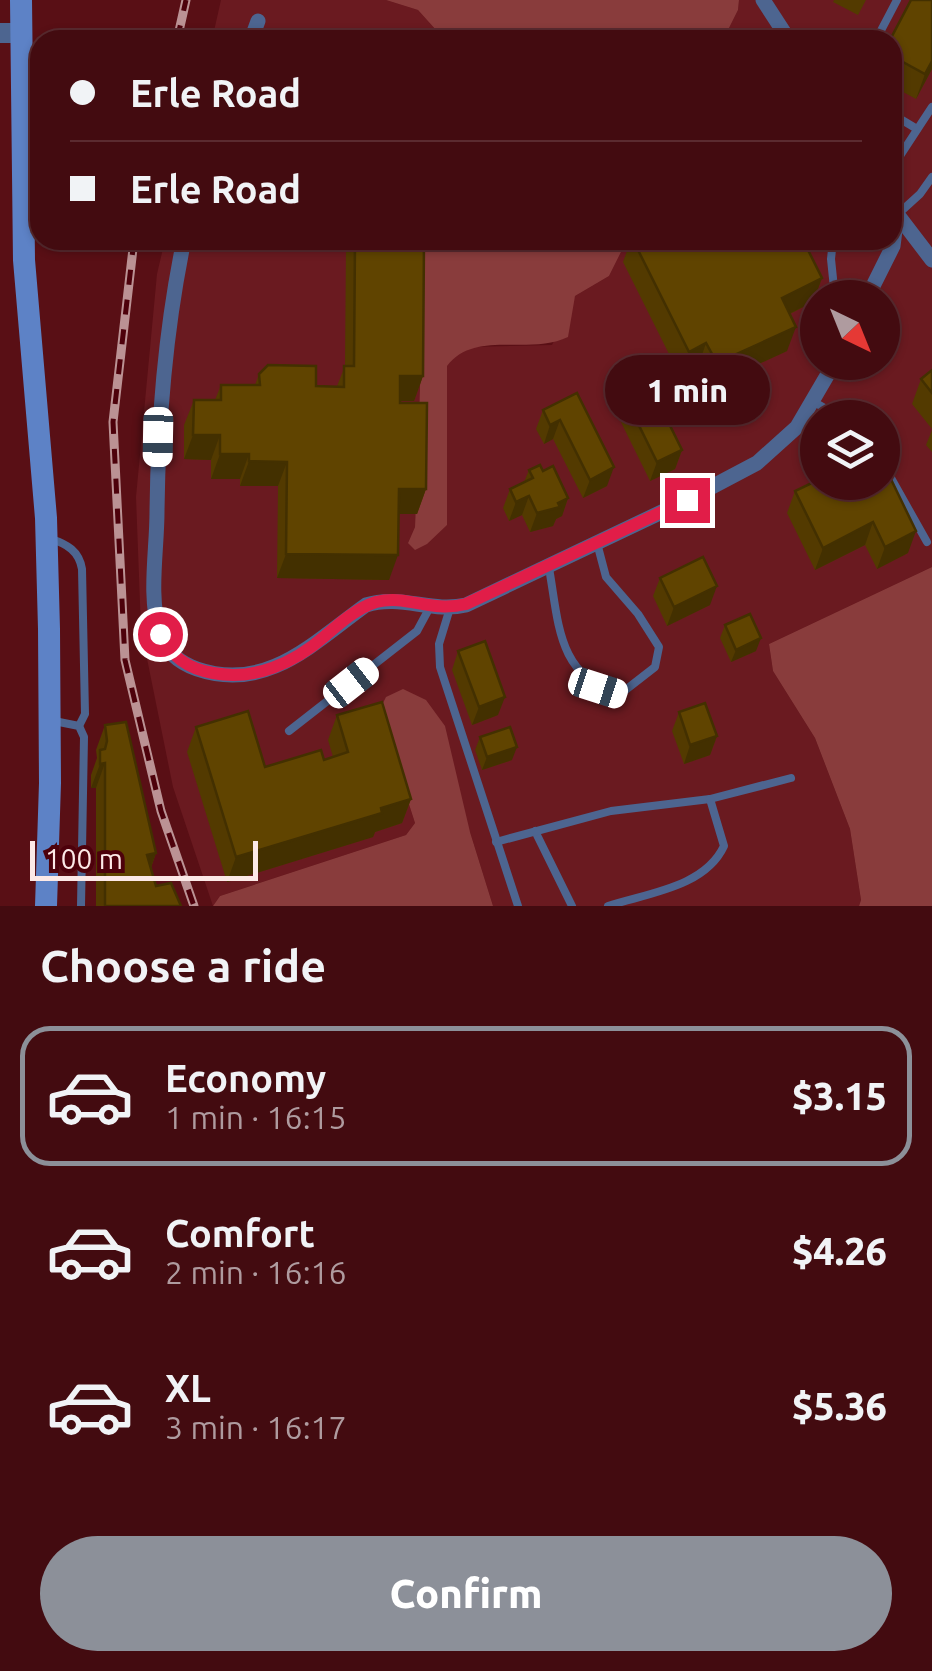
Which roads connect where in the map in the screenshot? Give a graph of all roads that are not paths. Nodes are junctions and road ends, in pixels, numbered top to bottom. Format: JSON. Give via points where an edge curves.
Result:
{"nodes":[{"id":1,"x":21,"y":0,"type":"edge"},
{"id":2,"x":763,"y":0,"type":"edge"},
{"id":3,"x":897,"y":0,"type":"edge"},
{"id":4,"x":258,"y":21,"type":"dead end"},
{"id":5,"x":255,"y":30,"type":"edge"},
{"id":6,"x":782,"y":30,"type":"edge"},
{"id":7,"x":881,"y":30,"type":"edge"},
{"id":8,"x":10,"y":33,"type":"edge"},
{"id":9,"x":932,"y":107,"type":"edge"},
{"id":10,"x":902,"y":120,"type":"edge"},
{"id":11,"x":916,"y":129,"type":"junction"},
{"id":12,"x":902,"y":152,"type":"edge"},
{"id":13,"x":932,"y":177,"type":"edge"},
{"id":14,"x":902,"y":203,"type":"edge"},
{"id":15,"x":902,"y":217,"type":"edge"},
{"id":16,"x":182,"y":250,"type":"edge"},
{"id":17,"x":831,"y":250,"type":"edge"},
{"id":18,"x":891,"y":250,"type":"edge"},
{"id":19,"x":932,"y":260,"type":"edge"},
{"id":20,"x":832,"y":280,"type":"edge"},
{"id":21,"x":876,"y":280,"type":"edge"},
{"id":22,"x":800,"y":424,"type":"edge"},
{"id":23,"x":900,"y":493,"type":"edge"},
{"id":24,"x":46,"y":538,"type":"junction"},
{"id":25,"x":928,"y":542,"type":"dead end"},
{"id":26,"x":597,"y":544,"type":"junction"},
{"id":27,"x":548,"y":567,"type":"junction"},
{"id":28,"x":430,"y":607,"type":"junction"},
{"id":29,"x":450,"y":608,"type":"junction"},
{"id":30,"x":50,"y":720,"type":"junction"},
{"id":31,"x":79,"y":726,"type":"junction"},
{"id":32,"x":289,"y":731,"type":"dead end"},
{"id":33,"x":790,"y":778,"type":"dead end"},
{"id":34,"x":710,"y":798,"type":"junction"},
{"id":35,"x":536,"y":831,"type":"junction"},
{"id":36,"x":496,"y":842,"type":"junction"},
{"id":37,"x":46,"y":906,"type":"edge"},
{"id":38,"x":82,"y":906,"type":"edge"},
{"id":39,"x":518,"y":906,"type":"edge"},
{"id":40,"x":572,"y":906,"type":"edge"},
{"id":41,"x":608,"y":906,"type":"edge"}],
"edges":[{"from":1,"to":8,"type":"main road"},
{"from":2,"to":6,"type":"street"},
{"from":3,"to":7,"type":"lane"},
{"from":4,"to":5,"type":"street"},
{"from":8,"to":24,"type":"main road"},
{"from":9,"to":11,"type":"lane"},
{"from":10,"to":11,"type":"lane"},
{"from":11,"to":12,"type":"lane"},
{"from":13,"to":14,"type":"lane"},
{"from":15,"to":19,"type":"street"},
{"from":16,"to":28,"type":"street","via":[[158,437],[156,610],[166,647],[186,665],[248,674],[300,656],[366,606],[393,600]]},
{"from":17,"to":20,"type":"lane"},
{"from":18,"to":21,"type":"street"},
{"from":22,"to":26,"type":"street","via":[[757,463]]},
{"from":23,"to":25,"type":"lane"},
{"from":24,"to":30,"type":"main road"},
{"from":24,"to":31,"type":"lane","via":[[80,558],[85,714]]},
{"from":26,"to":27,"type":"street"},
{"from":26,"to":27,"type":"lane","via":[[606,577],[658,647],[655,668],[619,695],[598,688],[572,666]]},
{"from":27,"to":29,"type":"street"},
{"from":28,"to":29,"type":"street"},
{"from":28,"to":32,"type":"lane","via":[[418,631]]},
{"from":29,"to":36,"type":"lane","via":[[440,666]]},
{"from":30,"to":31,"type":"lane"},
{"from":30,"to":37,"type":"main road"},
{"from":31,"to":38,"type":"lane"},
{"from":33,"to":34,"type":"lane"},
{"from":34,"to":35,"type":"lane","via":[[611,811]]},
{"from":34,"to":41,"type":"lane","via":[[724,846],[717,862],[700,876]]},
{"from":35,"to":36,"type":"lane"},
{"from":35,"to":40,"type":"lane"},
{"from":36,"to":39,"type":"lane"}]}
